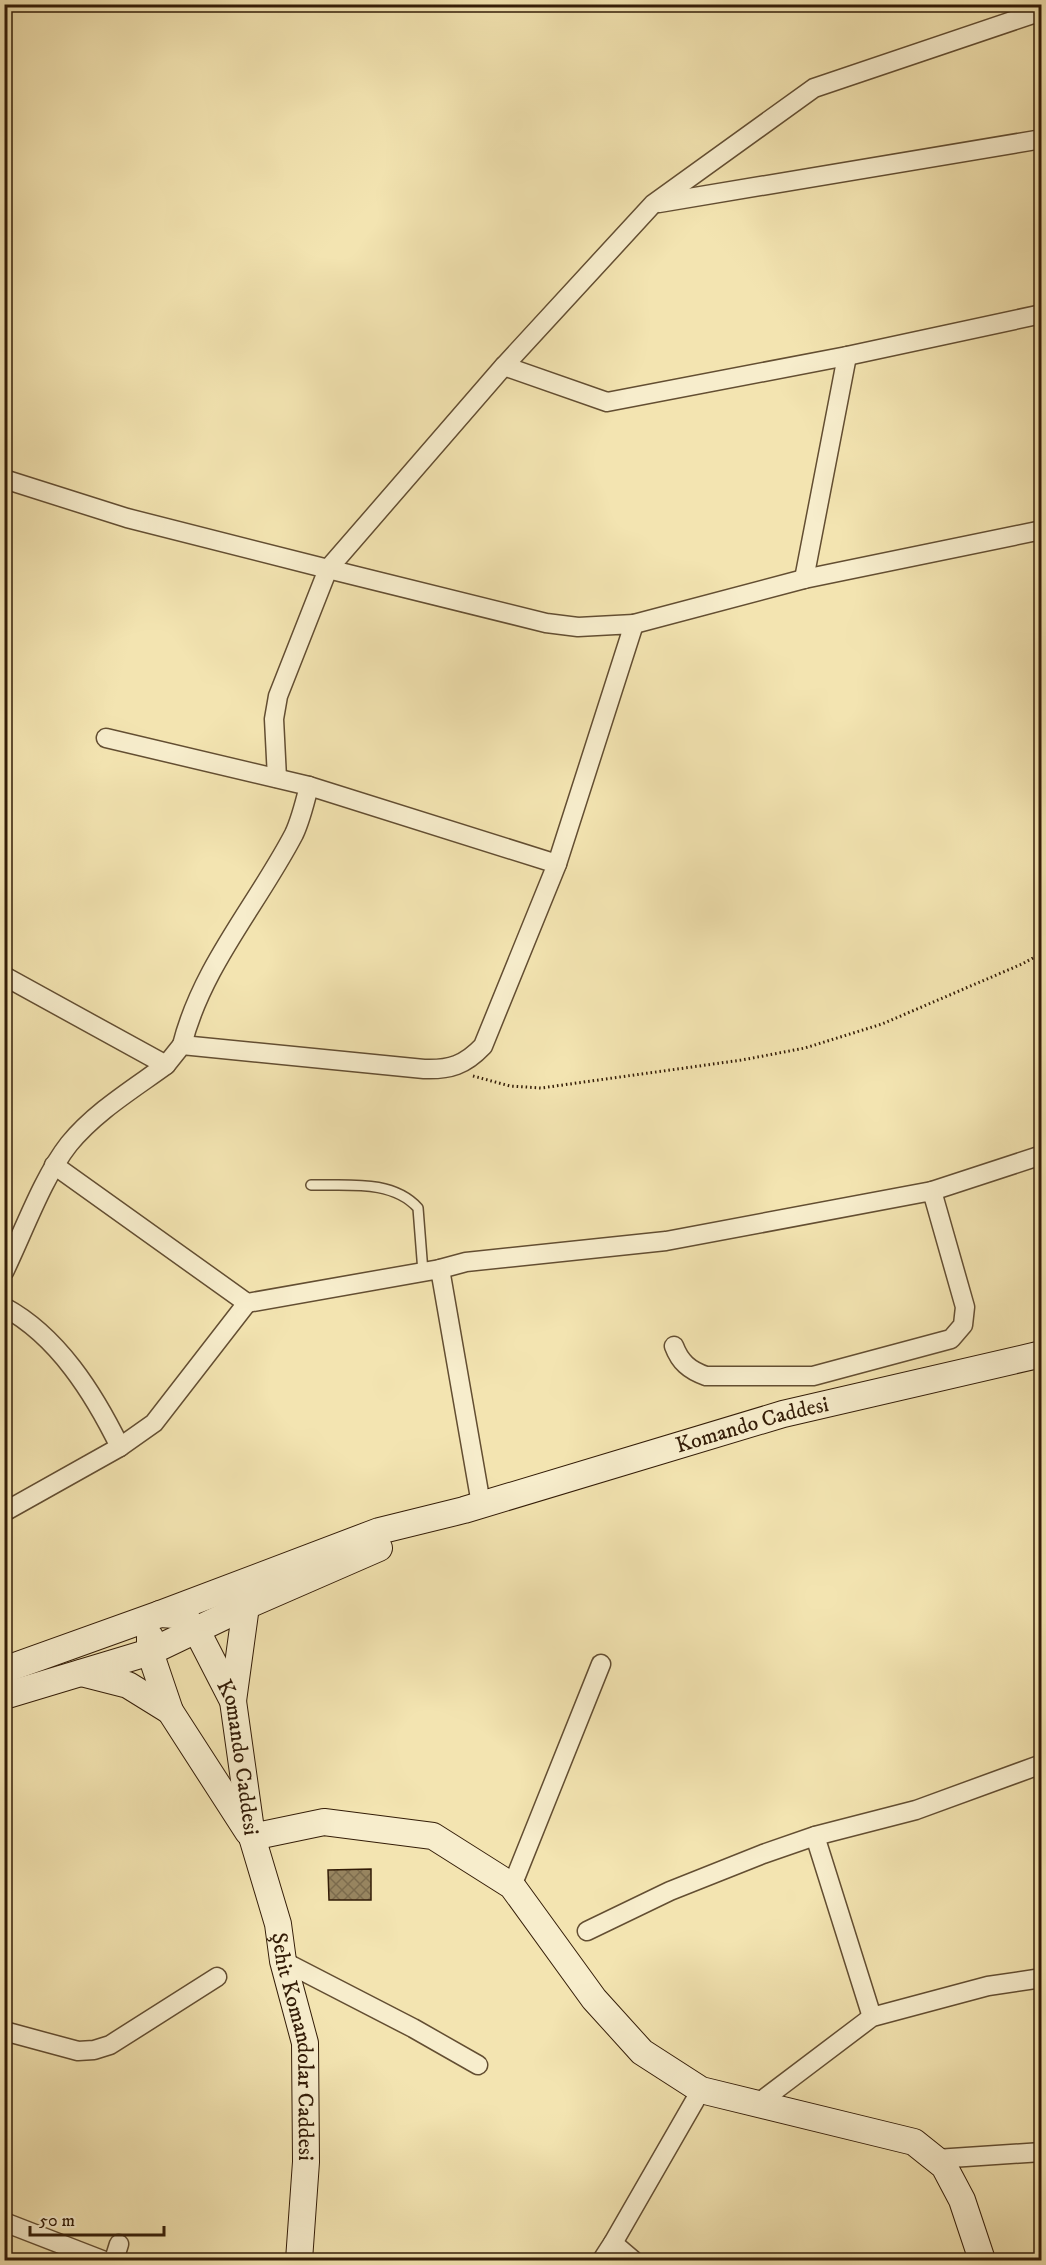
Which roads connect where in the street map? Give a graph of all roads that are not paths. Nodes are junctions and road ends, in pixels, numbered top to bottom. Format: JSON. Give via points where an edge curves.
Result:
{"nodes":[{"id":1,"x":1041,"y":11,"type":"edge"},
{"id":2,"x":1041,"y":138,"type":"edge"},
{"id":3,"x":652,"y":204,"type":"junction"},
{"id":4,"x":1041,"y":314,"type":"edge"},
{"id":5,"x":847,"y":356,"type":"junction"},
{"id":6,"x":504,"y":366,"type":"junction"},
{"id":7,"x":4,"y":479,"type":"edge"},
{"id":8,"x":1041,"y":530,"type":"edge"},
{"id":9,"x":328,"y":569,"type":"junction"},
{"id":10,"x":804,"y":579,"type":"junction"},
{"id":11,"x":634,"y":624,"type":"junction"},
{"id":12,"x":106,"y":738,"type":"dead end"},
{"id":13,"x":277,"y":778,"type":"junction"},
{"id":14,"x":309,"y":786,"type":"junction"},
{"id":15,"x":557,"y":864,"type":"junction"},
{"id":16,"x":4,"y":976,"type":"edge"},
{"id":17,"x":182,"y":1045,"type":"junction"},
{"id":18,"x":166,"y":1065,"type":"junction"},
{"id":19,"x":1041,"y":1155,"type":"edge"},
{"id":20,"x":54,"y":1164,"type":"junction"},
{"id":21,"x":310,"y":1185,"type":"dead end"},
{"id":22,"x":932,"y":1191,"type":"junction"},
{"id":23,"x":432,"y":1270,"type":"junction"},
{"id":24,"x":4,"y":1272,"type":"edge"},
{"id":25,"x":247,"y":1303,"type":"junction"},
{"id":26,"x":4,"y":1307,"type":"edge"},
{"id":27,"x":674,"y":1346,"type":"dead end"},
{"id":28,"x":1041,"y":1354,"type":"edge"},
{"id":29,"x":120,"y":1447,"type":"junction"},
{"id":30,"x":473,"y":1507,"type":"junction"},
{"id":31,"x":4,"y":1512,"type":"edge"},
{"id":32,"x":246,"y":1606,"type":"junction"},
{"id":33,"x":160,"y":1614,"type":"junction"},
{"id":34,"x":197,"y":1631,"type":"junction"},
{"id":35,"x":150,"y":1652,"type":"junction"},
{"id":36,"x":601,"y":1664,"type":"dead end"},
{"id":37,"x":4,"y":1670,"type":"edge"},
{"id":38,"x":80,"y":1673,"type":"junction"},
{"id":39,"x":4,"y":1696,"type":"edge"},
{"id":40,"x":233,"y":1701,"type":"junction"},
{"id":41,"x":170,"y":1711,"type":"junction"},
{"id":42,"x":1041,"y":1764,"type":"edge"},
{"id":43,"x":814,"y":1836,"type":"junction"},
{"id":44,"x":252,"y":1837,"type":"junction"},
{"id":45,"x":512,"y":1886,"type":"junction"},
{"id":46,"x":587,"y":1931,"type":"dead end"},
{"id":47,"x":283,"y":1961,"type":"junction"},
{"id":48,"x":217,"y":1977,"type":"dead end"},
{"id":49,"x":1041,"y":1978,"type":"edge"},
{"id":50,"x":872,"y":2017,"type":"junction"},
{"id":51,"x":4,"y":2031,"type":"edge"},
{"id":52,"x":478,"y":2065,"type":"dead end"},
{"id":53,"x":701,"y":2090,"type":"junction"},
{"id":54,"x":757,"y":2104,"type":"junction"},
{"id":55,"x":1041,"y":2152,"type":"edge"},
{"id":56,"x":936,"y":2159,"type":"junction"},
{"id":57,"x":4,"y":2222,"type":"edge"},
{"id":58,"x":613,"y":2243,"type":"junction"},
{"id":59,"x":102,"y":2260,"type":"edge"},
{"id":60,"x":299,"y":2260,"type":"edge"},
{"id":61,"x":602,"y":2260,"type":"edge"},
{"id":62,"x":633,"y":2260,"type":"edge"},
{"id":63,"x":982,"y":2260,"type":"edge"}],
"edges":[{"from":1,"to":3,"type":"street","via":[[814,88]]},
{"from":2,"to":3,"type":"street"},
{"from":3,"to":6,"type":"street"},
{"from":4,"to":5,"type":"street"},
{"from":5,"to":6,"type":"street","via":[[607,402]]},
{"from":5,"to":10,"type":"street"},
{"from":6,"to":9,"type":"street"},
{"from":7,"to":9,"type":"street","via":[[127,518]]},
{"from":8,"to":10,"type":"street"},
{"from":9,"to":11,"type":"street","via":[[546,623],[578,627]]},
{"from":9,"to":13,"type":"street","via":[[278,696],[274,719]]},
{"from":10,"to":11,"type":"street"},
{"from":11,"to":15,"type":"street"},
{"from":12,"to":13,"type":"street"},
{"from":13,"to":14,"type":"street"},
{"from":14,"to":15,"type":"street"},
{"from":14,"to":17,"type":"street","via":[[294,833],[206,979]]},
{"from":15,"to":17,"type":"street","via":[[483,1046],[458,1066],[424,1069]]},
{"from":16,"to":18,"type":"street"},
{"from":17,"to":18,"type":"street"},
{"from":18,"to":20,"type":"street","via":[[84,1128]]},
{"from":19,"to":22,"type":"street"},
{"from":20,"to":24,"type":"street"},
{"from":20,"to":25,"type":"street"},
{"from":21,"to":23,"type":"lane","via":[[386,1188],[403,1195],[418,1208]]},
{"from":22,"to":23,"type":"street","via":[[666,1241],[466,1262]]},
{"from":22,"to":27,"type":"street","via":[[965,1307],[963,1325],[951,1339],[813,1376],[706,1376],[686,1365]]},
{"from":23,"to":25,"type":"street"},
{"from":23,"to":30,"type":"street"},
{"from":25,"to":29,"type":"street","via":[[154,1423]]},
{"from":26,"to":29,"type":"street","via":[[40,1333],[76,1373]]},
{"from":28,"to":30,"type":"street","name":"Komando Caddesi","via":[[783,1414]]},
{"from":29,"to":31,"type":"street"},
{"from":30,"to":32,"type":"street"},
{"from":30,"to":33,"type":"street","via":[[379,1531]]},
{"from":32,"to":34,"type":"street"},
{"from":32,"to":40,"type":"street"},
{"from":33,"to":34,"type":"street","name":"Komando Caddesi","via":[[176,1615]]},
{"from":33,"to":35,"type":"street","name":"Komando Caddesi","via":[[153,1626]]},
{"from":33,"to":37,"type":"street"},
{"from":34,"to":35,"type":"street"},
{"from":34,"to":40,"type":"street","name":"Komando Caddesi"},
{"from":35,"to":38,"type":"street"},
{"from":35,"to":41,"type":"street","name":"Komando Caddesi"},
{"from":36,"to":45,"type":"street"},
{"from":38,"to":39,"type":"street"},
{"from":38,"to":41,"type":"street","via":[[128,1685]]},
{"from":40,"to":44,"type":"street","name":"Komando Caddesi"},
{"from":41,"to":44,"type":"street","name":"Komando Caddesi"},
{"from":42,"to":43,"type":"street","via":[[916,1810]]},
{"from":43,"to":46,"type":"street","via":[[713,1873]]},
{"from":43,"to":50,"type":"street"},
{"from":44,"to":45,"type":"street","via":[[324,1822],[433,1836]]},
{"from":44,"to":47,"type":"street","name":"Şehit Komandolar Caddesi","via":[[278,1924]]},
{"from":45,"to":53,"type":"street","via":[[594,1999],[642,2052]]},
{"from":47,"to":52,"type":"street"},
{"from":47,"to":60,"type":"street","name":"Şehit Komandolar Caddesi","via":[[305,2043],[306,2162]]},
{"from":48,"to":51,"type":"street","via":[[110,2045],[94,2050],[78,2051]]},
{"from":49,"to":50,"type":"street","via":[[988,1986]]},
{"from":50,"to":54,"type":"street"},
{"from":53,"to":54,"type":"street"},
{"from":53,"to":58,"type":"street"},
{"from":54,"to":56,"type":"street","via":[[914,2142]]},
{"from":55,"to":56,"type":"street"},
{"from":56,"to":63,"type":"street","via":[[944,2166],[962,2200]]},
{"from":57,"to":59,"type":"street"},
{"from":58,"to":61,"type":"street"},
{"from":58,"to":62,"type":"street"}]}
